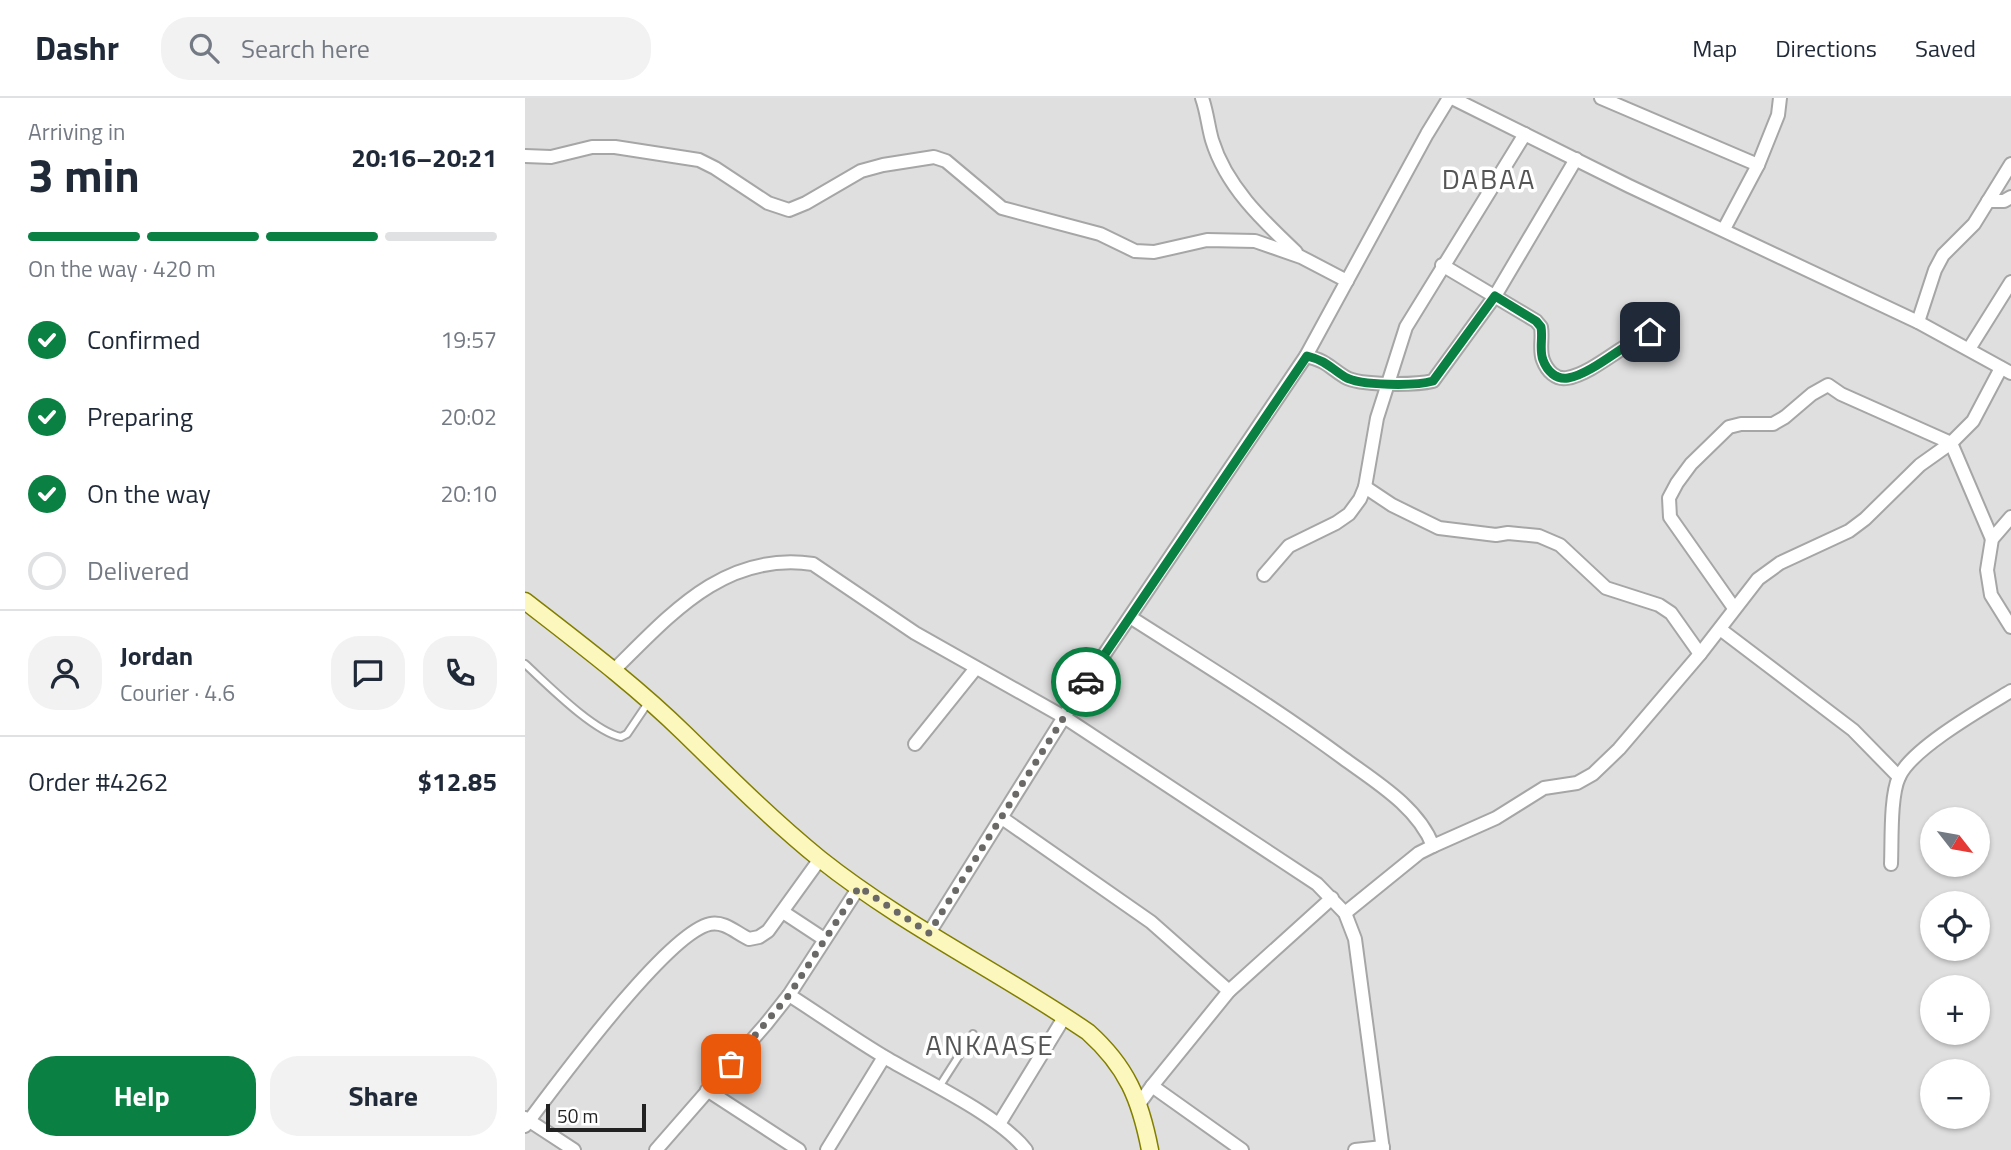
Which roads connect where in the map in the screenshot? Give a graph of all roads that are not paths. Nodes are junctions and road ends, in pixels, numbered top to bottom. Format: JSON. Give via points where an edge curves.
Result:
{"nodes":[{"id":1,"x":1202,"y":98,"type":"edge"},
{"id":2,"x":1450,"y":98,"type":"edge"},
{"id":3,"x":1601,"y":98,"type":"edge"},
{"id":4,"x":1780,"y":98,"type":"edge"},
{"id":5,"x":1525,"y":134,"type":"junction"},
{"id":6,"x":525,"y":156,"type":"edge"},
{"id":7,"x":1576,"y":159,"type":"junction"},
{"id":8,"x":2011,"y":164,"type":"edge"},
{"id":9,"x":1758,"y":165,"type":"junction"},
{"id":10,"x":2011,"y":197,"type":"edge"},
{"id":11,"x":1988,"y":201,"type":"junction"},
{"id":12,"x":1724,"y":229,"type":"junction"},
{"id":13,"x":1301,"y":257,"type":"junction"},
{"id":14,"x":1442,"y":265,"type":"junction"},
{"id":15,"x":1347,"y":281,"type":"junction"},
{"id":16,"x":2011,"y":282,"type":"edge"},
{"id":17,"x":1495,"y":296,"type":"junction"},
{"id":18,"x":1918,"y":322,"type":"junction"},
{"id":19,"x":1650,"y":332,"type":"dead end"},
{"id":20,"x":1969,"y":349,"type":"junction"},
{"id":21,"x":1307,"y":356,"type":"junction"},
{"id":22,"x":2006,"y":370,"type":"edge"},
{"id":23,"x":1388,"y":383,"type":"junction"},
{"id":24,"x":1951,"y":443,"type":"junction"},
{"id":25,"x":1365,"y":487,"type":"junction"},
{"id":26,"x":2011,"y":517,"type":"edge"},
{"id":27,"x":1992,"y":539,"type":"junction"},
{"id":28,"x":1264,"y":575,"type":"dead end"},
{"id":29,"x":525,"y":601,"type":"edge"},
{"id":30,"x":1734,"y":608,"type":"junction"},
{"id":31,"x":1130,"y":617,"type":"junction"},
{"id":32,"x":2011,"y":627,"type":"edge"},
{"id":33,"x":1720,"y":629,"type":"junction"},
{"id":34,"x":1700,"y":654,"type":"junction"},
{"id":35,"x":525,"y":664,"type":"edge"},
{"id":36,"x":976,"y":668,"type":"junction"},
{"id":37,"x":613,"y":671,"type":"junction"},
{"id":38,"x":2011,"y":691,"type":"edge"},
{"id":39,"x":649,"y":702,"type":"junction"},
{"id":40,"x":1063,"y":717,"type":"junction"},
{"id":41,"x":915,"y":744,"type":"dead end"},
{"id":42,"x":1899,"y":777,"type":"junction"},
{"id":43,"x":1002,"y":818,"type":"junction"},
{"id":44,"x":1433,"y":846,"type":"junction"},
{"id":45,"x":820,"y":859,"type":"junction"},
{"id":46,"x":1891,"y":864,"type":"dead end"},
{"id":47,"x":859,"y":887,"type":"junction"},
{"id":48,"x":1332,"y":898,"type":"junction"},
{"id":49,"x":783,"y":912,"type":"junction"},
{"id":50,"x":1345,"y":913,"type":"junction"},
{"id":51,"x":929,"y":933,"type":"junction"},
{"id":52,"x":824,"y":939,"type":"junction"},
{"id":53,"x":1229,"y":991,"type":"junction"},
{"id":54,"x":789,"y":995,"type":"junction"},
{"id":55,"x":1065,"y":1016,"type":"junction"},
{"id":56,"x":973,"y":1034,"type":"dead end"},
{"id":57,"x":884,"y":1057,"type":"junction"},
{"id":58,"x":1152,"y":1086,"type":"junction"},
{"id":59,"x":938,"y":1088,"type":"junction"},
{"id":60,"x":707,"y":1090,"type":"junction"},
{"id":61,"x":1139,"y":1104,"type":"junction"},
{"id":62,"x":526,"y":1122,"type":"edge"},
{"id":63,"x":999,"y":1124,"type":"junction"},
{"id":64,"x":1383,"y":1148,"type":"edge"},
{"id":65,"x":573,"y":1150,"type":"edge"},
{"id":66,"x":656,"y":1150,"type":"edge"},
{"id":67,"x":799,"y":1150,"type":"edge"},
{"id":68,"x":827,"y":1150,"type":"edge"},
{"id":69,"x":1026,"y":1150,"type":"edge"},
{"id":70,"x":1150,"y":1150,"type":"edge"},
{"id":71,"x":1242,"y":1150,"type":"edge"},
{"id":72,"x":1355,"y":1150,"type":"edge"}],
"edges":[{"from":1,"to":13,"type":"street","via":[[1212,140],[1227,173],[1241,195]]},
{"from":2,"to":5,"type":"street"},
{"from":2,"to":15,"type":"street"},
{"from":3,"to":9,"type":"street"},
{"from":4,"to":9,"type":"street"},
{"from":5,"to":7,"type":"street"},
{"from":5,"to":14,"type":"street"},
{"from":6,"to":13,"type":"street","via":[[551,157],[592,147],[615,147],[699,160],[768,204],[789,210],[861,171],[934,157],[1003,208],[1100,234],[1135,251],[1154,252],[1207,240],[1255,241]]},
{"from":7,"to":12,"type":"street"},
{"from":7,"to":17,"type":"street"},
{"from":8,"to":11,"type":"street"},
{"from":9,"to":12,"type":"street"},
{"from":10,"to":11,"type":"street"},
{"from":11,"to":18,"type":"street","via":[[1974,224],[1943,255]]},
{"from":12,"to":18,"type":"street"},
{"from":13,"to":15,"type":"street"},
{"from":14,"to":17,"type":"street"},
{"from":14,"to":23,"type":"street","via":[[1406,327]]},
{"from":15,"to":21,"type":"street"},
{"from":16,"to":20,"type":"street"},
{"from":17,"to":19,"type":"street","via":[[1536,321],[1541,327],[1544,364],[1553,375],[1565,379]]},
{"from":17,"to":23,"type":"street","via":[[1433,381]]},
{"from":18,"to":20,"type":"street"},
{"from":20,"to":22,"type":"street"},
{"from":21,"to":23,"type":"street","via":[[1321,359],[1360,383]]},
{"from":21,"to":31,"type":"street"},
{"from":22,"to":24,"type":"street","via":[[1973,421]]},
{"from":23,"to":25,"type":"street"},
{"from":24,"to":27,"type":"street"},
{"from":24,"to":30,"type":"street","via":[[1849,531],[1758,579]]},
{"from":24,"to":30,"type":"street","via":[[1828,385],[1773,424],[1729,427],[1691,464],[1677,483],[1668,508]]},
{"from":25,"to":28,"type":"street","via":[[1349,514],[1289,546]]},
{"from":25,"to":34,"type":"street","via":[[1439,528],[1539,536],[1560,545],[1606,588],[1660,605]]},
{"from":26,"to":27,"type":"street"},
{"from":27,"to":32,"type":"street","via":[[1987,570],[1991,595]]},
{"from":29,"to":37,"type":"street"},
{"from":30,"to":33,"type":"street"},
{"from":31,"to":40,"type":"street"},
{"from":31,"to":44,"type":"street","via":[[1296,723],[1394,796],[1428,832]]},
{"from":33,"to":34,"type":"street"},
{"from":33,"to":42,"type":"street","via":[[1853,730]]},
{"from":34,"to":44,"type":"street","via":[[1593,774],[1577,783],[1545,788],[1496,818]]},
{"from":35,"to":39,"type":"lane","via":[[613,735],[627,734]]},
{"from":36,"to":37,"type":"street","via":[[813,564],[798,562],[739,571],[706,586]]},
{"from":36,"to":40,"type":"street"},
{"from":36,"to":41,"type":"street"},
{"from":37,"to":39,"type":"street"},
{"from":38,"to":42,"type":"street","via":[[1917,755]]},
{"from":39,"to":45,"type":"street"},
{"from":40,"to":43,"type":"street"},
{"from":40,"to":48,"type":"street"},
{"from":42,"to":46,"type":"street"},
{"from":43,"to":51,"type":"street"},
{"from":43,"to":53,"type":"street","via":[[1151,922]]},
{"from":44,"to":50,"type":"street"},
{"from":45,"to":47,"type":"street"},
{"from":45,"to":49,"type":"street"},
{"from":47,"to":51,"type":"street"},
{"from":47,"to":52,"type":"street"},
{"from":48,"to":50,"type":"street"},
{"from":48,"to":53,"type":"street"},
{"from":49,"to":52,"type":"street"},
{"from":49,"to":62,"type":"street","via":[[768,931],[749,939],[720,923],[695,928],[628,995]]},
{"from":50,"to":64,"type":"street","via":[[1355,939]]},
{"from":51,"to":55,"type":"street"},
{"from":52,"to":54,"type":"street"},
{"from":53,"to":58,"type":"street"},
{"from":54,"to":57,"type":"street"},
{"from":54,"to":60,"type":"street"},
{"from":55,"to":61,"type":"street","via":[[1105,1047]]},
{"from":55,"to":63,"type":"street"},
{"from":56,"to":59,"type":"lane"},
{"from":57,"to":59,"type":"street"},
{"from":57,"to":68,"type":"street"},
{"from":58,"to":61,"type":"street"},
{"from":58,"to":71,"type":"street"},
{"from":59,"to":63,"type":"street"},
{"from":60,"to":66,"type":"street"},
{"from":60,"to":67,"type":"street"},
{"from":61,"to":70,"type":"street"},
{"from":62,"to":65,"type":"street"},
{"from":63,"to":69,"type":"street"},
{"from":64,"to":72,"type":"street"}]}
